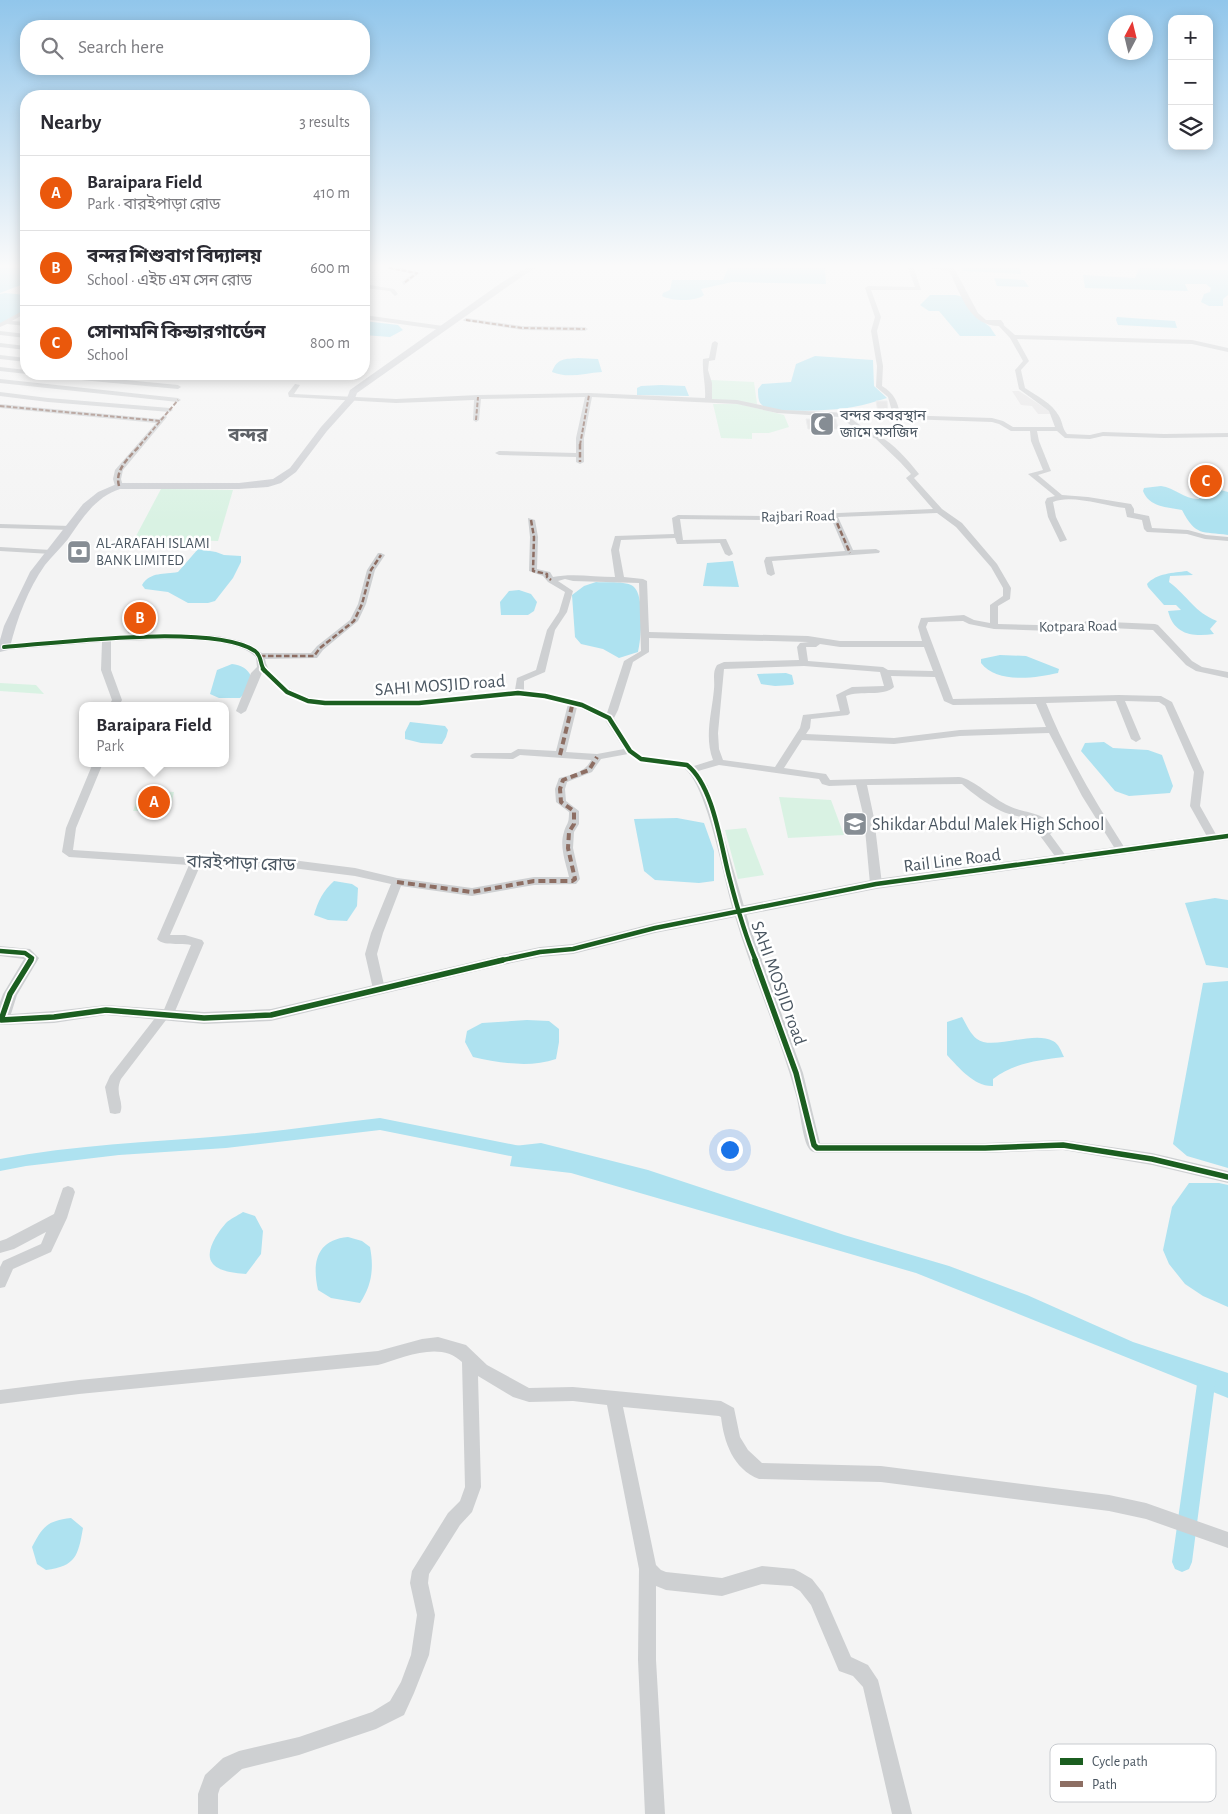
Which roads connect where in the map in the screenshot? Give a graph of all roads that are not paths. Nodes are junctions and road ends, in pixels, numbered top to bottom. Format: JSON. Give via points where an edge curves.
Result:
{"nodes":[{"id":1,"x":407,"y":353,"type":"edge"},
{"id":2,"x":418,"y":353,"type":"edge"},
{"id":3,"x":713,"y":353,"type":"edge"},
{"id":4,"x":878,"y":353,"type":"edge"},
{"id":5,"x":1021,"y":353,"type":"edge"},
{"id":6,"x":0,"y":358,"type":"edge"},
{"id":7,"x":20,"y":360,"type":"edge"},
{"id":8,"x":0,"y":369,"type":"edge"},
{"id":9,"x":20,"y":371,"type":"edge"},
{"id":10,"x":370,"y":379,"type":"edge"},
{"id":11,"x":32,"y":380,"type":"edge"},
{"id":12,"x":98,"y":380,"type":"edge"},
{"id":13,"x":121,"y":380,"type":"edge"},
{"id":14,"x":368,"y":380,"type":"edge"},
{"id":15,"x":0,"y":381,"type":"edge"},
{"id":16,"x":118,"y":382,"type":"junction"},
{"id":17,"x":26,"y":385,"type":"junction"},
{"id":18,"x":297,"y":385,"type":"dead end"},
{"id":19,"x":178,"y":387,"type":"dead end"},
{"id":20,"x":0,"y":394,"type":"edge"},
{"id":21,"x":589,"y":395,"type":"junction"},
{"id":22,"x":291,"y":396,"type":"junction"},
{"id":23,"x":478,"y":397,"type":"junction"},
{"id":24,"x":351,"y":399,"type":"junction"},
{"id":25,"x":285,"y":401,"type":"dead end"},
{"id":26,"x":708,"y":402,"type":"junction"},
{"id":27,"x":0,"y":406,"type":"edge"},
{"id":28,"x":170,"y":410,"type":"junction"},
{"id":29,"x":842,"y":415,"type":"junction"},
{"id":30,"x":897,"y":417,"type":"junction"},
{"id":31,"x":476,"y":420,"type":"dead end"},
{"id":32,"x":161,"y":421,"type":"junction"},
{"id":33,"x":1033,"y":429,"type":"junction"},
{"id":34,"x":1059,"y":429,"type":"junction"},
{"id":35,"x":1228,"y":435,"type":"edge"},
{"id":36,"x":499,"y":453,"type":"dead end"},
{"id":37,"x":119,"y":486,"type":"junction"},
{"id":38,"x":1060,"y":497,"type":"junction"},
{"id":39,"x":938,"y":510,"type":"junction"},
{"id":40,"x":834,"y":516,"type":"junction"},
{"id":41,"x":531,"y":520,"type":"dead end"},
{"id":42,"x":0,"y":526,"type":"edge"},
{"id":43,"x":71,"y":528,"type":"junction"},
{"id":44,"x":678,"y":536,"type":"junction"},
{"id":45,"x":1228,"y":539,"type":"edge"},
{"id":46,"x":1064,"y":540,"type":"dead end"},
{"id":47,"x":0,"y":549,"type":"edge"},
{"id":48,"x":876,"y":551,"type":"dead end"},
{"id":49,"x":50,"y":552,"type":"junction"},
{"id":50,"x":850,"y":553,"type":"junction"},
{"id":51,"x":729,"y":554,"type":"dead end"},
{"id":52,"x":381,"y":555,"type":"dead end"},
{"id":53,"x":771,"y":574,"type":"dead end"},
{"id":54,"x":620,"y":579,"type":"junction"},
{"id":55,"x":552,"y":580,"type":"junction"},
{"id":56,"x":994,"y":626,"type":"junction"},
{"id":57,"x":646,"y":635,"type":"junction"},
{"id":58,"x":107,"y":639,"type":"junction"},
{"id":59,"x":840,"y":644,"type":"junction"},
{"id":60,"x":928,"y":644,"type":"junction"},
{"id":61,"x":2,"y":648,"type":"edge"},
{"id":62,"x":260,"y":656,"type":"junction"},
{"id":63,"x":804,"y":663,"type":"junction"},
{"id":64,"x":262,"y":668,"type":"junction"},
{"id":65,"x":886,"y":673,"type":"junction"},
{"id":66,"x":938,"y":674,"type":"junction"},
{"id":67,"x":1228,"y":675,"type":"edge"},
{"id":68,"x":522,"y":693,"type":"junction"},
{"id":69,"x":1119,"y":698,"type":"junction"},
{"id":70,"x":1040,"y":701,"type":"junction"},
{"id":71,"x":116,"y":702,"type":"edge"},
{"id":72,"x":573,"y":702,"type":"junction"},
{"id":73,"x":242,"y":711,"type":"dead end"},
{"id":74,"x":609,"y":718,"type":"junction"},
{"id":75,"x":1051,"y":730,"type":"junction"},
{"id":76,"x":800,"y":737,"type":"junction"},
{"id":77,"x":1136,"y":739,"type":"dead end"},
{"id":78,"x":630,"y":751,"type":"junction"},
{"id":79,"x":560,"y":755,"type":"junction"},
{"id":80,"x":476,"y":756,"type":"dead end"},
{"id":81,"x":597,"y":757,"type":"junction"},
{"id":82,"x":719,"y":762,"type":"junction"},
{"id":83,"x":96,"y":767,"type":"edge"},
{"id":84,"x":693,"y":769,"type":"junction"},
{"id":85,"x":778,"y":769,"type":"junction"},
{"id":86,"x":861,"y":783,"type":"junction"},
{"id":87,"x":1228,"y":836,"type":"edge"},
{"id":88,"x":1213,"y":838,"type":"junction"},
{"id":89,"x":1121,"y":850,"type":"junction"},
{"id":90,"x":1064,"y":860,"type":"junction"},
{"id":91,"x":196,"y":862,"type":"junction"},
{"id":92,"x":397,"y":882,"type":"junction"},
{"id":93,"x":876,"y":884,"type":"junction"},
{"id":94,"x":740,"y":912,"type":"junction"},
{"id":95,"x":0,"y":951,"type":"edge"},
{"id":96,"x":379,"y":989,"type":"junction"},
{"id":97,"x":165,"y":1016,"type":"junction"},
{"id":98,"x":0,"y":1021,"type":"edge"},
{"id":99,"x":115,"y":1109,"type":"dead end"},
{"id":100,"x":1228,"y":1177,"type":"edge"},
{"id":101,"x":68,"y":1192,"type":"dead end"},
{"id":102,"x":60,"y":1218,"type":"junction"},
{"id":103,"x":0,"y":1247,"type":"edge"},
{"id":104,"x":0,"y":1282,"type":"edge"},
{"id":105,"x":470,"y":1358,"type":"junction"},
{"id":106,"x":0,"y":1397,"type":"edge"},
{"id":107,"x":614,"y":1398,"type":"junction"},
{"id":108,"x":1225,"y":1539,"type":"edge"},
{"id":109,"x":648,"y":1569,"type":"junction"},
{"id":110,"x":208,"y":1814,"type":"edge"},
{"id":111,"x":655,"y":1814,"type":"edge"},
{"id":112,"x":902,"y":1814,"type":"edge"}],
"edges":[{"from":1,"to":10,"type":"main road"},
{"from":2,"to":24,"type":"main road","via":[[363,394]]},
{"from":3,"to":26,"type":"street","via":[[712,360],[706,359]]},
{"from":4,"to":30,"type":"street","via":[[879,387],[894,399]]},
{"from":5,"to":34,"type":"street","via":[[1026,361],[1018,370],[1022,389],[1054,411]]},
{"from":6,"to":7,"type":"street"},
{"from":8,"to":9,"type":"street"},
{"from":11,"to":17,"type":"street"},
{"from":12,"to":16,"type":"street"},
{"from":13,"to":16,"type":"street"},
{"from":14,"to":24,"type":"main road","via":[[353,392]]},
{"from":15,"to":17,"type":"street"},
{"from":16,"to":19,"type":"street"},
{"from":17,"to":28,"type":"street","via":[[178,400]]},
{"from":18,"to":22,"type":"street"},
{"from":20,"to":28,"type":"street"},
{"from":21,"to":23,"type":"street"},
{"from":21,"to":26,"type":"street"},
{"from":21,"to":36,"type":"street","via":[[580,458]]},
{"from":22,"to":24,"type":"street"},
{"from":22,"to":25,"type":"street"},
{"from":23,"to":24,"type":"street","via":[[396,402]]},
{"from":23,"to":31,"type":"street"},
{"from":24,"to":37,"type":"main road","via":[[293,470],[277,481],[239,486]]},
{"from":26,"to":29,"type":"street","via":[[737,402],[780,412]]},
{"from":27,"to":32,"type":"street"},
{"from":28,"to":32,"type":"street"},
{"from":29,"to":30,"type":"street"},
{"from":29,"to":39,"type":"street","via":[[858,429],[878,438],[902,460],[915,474],[910,478]]},
{"from":30,"to":33,"type":"street","via":[[992,420],[1011,428]]},
{"from":32,"to":37,"type":"street","via":[[119,470]]},
{"from":33,"to":34,"type":"street"},
{"from":33,"to":38,"type":"street","via":[[1048,471],[1032,474]]},
{"from":34,"to":35,"type":"street","via":[[1065,436],[1072,437],[1103,434]]},
{"from":37,"to":43,"type":"main road","via":[[105,490],[94,499]]},
{"from":38,"to":45,"type":"street","via":[[1128,506],[1130,515],[1146,518],[1150,530]]},
{"from":38,"to":46,"type":"street","via":[[1050,502],[1052,517]]},
{"from":39,"to":40,"type":"street","name":"Rajbari Road"},
{"from":39,"to":56,"type":"street","via":[[959,525],[994,566],[1007,588],[1007,598],[994,605]]},
{"from":40,"to":44,"type":"street","name":"Rajbari Road","via":[[678,516]]},
{"from":40,"to":50,"type":"street"},
{"from":41,"to":55,"type":"street","via":[[533,570],[547,574]]},
{"from":42,"to":43,"type":"street"},
{"from":43,"to":49,"type":"main road"},
{"from":44,"to":51,"type":"street","via":[[680,542],[723,541]]},
{"from":44,"to":54,"type":"street","via":[[618,538],[615,550]]},
{"from":47,"to":49,"type":"street"},
{"from":48,"to":50,"type":"street"},
{"from":49,"to":61,"type":"main road","via":[[31,579],[10,622]]},
{"from":50,"to":53,"type":"street","via":[[769,559]]},
{"from":52,"to":62,"type":"street","via":[[372,570],[354,621],[314,656]]},
{"from":54,"to":55,"type":"street","via":[[565,577]]},
{"from":54,"to":57,"type":"street","via":[[643,581]]},
{"from":55,"to":68,"type":"street","via":[[569,591],[564,612],[551,630],[540,672],[520,680]]},
{"from":56,"to":60,"type":"street","name":"Kotpara Road","via":[[964,618],[924,620],[922,627]]},
{"from":56,"to":67,"type":"street","name":"Kotpara Road","via":[[1080,629],[1086,624],[1155,627],[1188,663]]},
{"from":57,"to":59,"type":"street","via":[[808,638]]},
{"from":57,"to":74,"type":"street","via":[[645,652],[629,661],[614,712]]},
{"from":58,"to":61,"type":"street"},
{"from":58,"to":62,"type":"street","via":[[218,638],[241,644]]},
{"from":58,"to":71,"type":"street","via":[[106,670]]},
{"from":59,"to":60,"type":"street"},
{"from":59,"to":63,"type":"street","via":[[803,645]]},
{"from":60,"to":66,"type":"street"},
{"from":62,"to":64,"type":"street"},
{"from":63,"to":65,"type":"street","via":[[864,667]]},
{"from":63,"to":82,"type":"street","via":[[720,667],[713,732]]},
{"from":64,"to":68,"type":"street","name":"SAHI MOSJID road","via":[[287,692],[325,704],[419,703]]},
{"from":64,"to":73,"type":"street","via":[[256,673]]},
{"from":65,"to":66,"type":"street"},
{"from":65,"to":76,"type":"street","via":[[888,688],[852,690],[843,694],[845,713],[806,717]]},
{"from":66,"to":70,"type":"street","via":[[949,701]]},
{"from":68,"to":72,"type":"street","name":"SAHI MOSJID road"},
{"from":69,"to":70,"type":"street"},
{"from":69,"to":77,"type":"street"},
{"from":69,"to":88,"type":"street","via":[[1161,699],[1169,704],[1199,772],[1194,806]]},
{"from":70,"to":75,"type":"street"},
{"from":72,"to":74,"type":"street","name":"SAHI MOSJID road"},
{"from":72,"to":79,"type":"street"},
{"from":74,"to":78,"type":"street"},
{"from":75,"to":76,"type":"street","via":[[981,732],[894,741]]},
{"from":75,"to":89,"type":"street"},
{"from":76,"to":85,"type":"street"},
{"from":78,"to":81,"type":"street"},
{"from":78,"to":84,"type":"street","via":[[645,761],[687,765]]},
{"from":79,"to":80,"type":"street","via":[[518,752],[516,756]]},
{"from":79,"to":81,"type":"street"},
{"from":81,"to":92,"type":"street","name":"বারইপাড়া রোড","via":[[591,769],[563,780],[560,790],[561,802],[574,812],[568,848],[575,874],[572,881],[534,881],[472,892]]},
{"from":82,"to":84,"type":"street"},
{"from":82,"to":85,"type":"street"},
{"from":83,"to":91,"type":"street","name":"বারইপাড়া রোড","via":[[71,828],[66,852]]},
{"from":84,"to":94,"type":"street","name":"SAHI MOSJID road","via":[[715,819]]},
{"from":85,"to":86,"type":"street","via":[[822,776],[829,783]]},
{"from":86,"to":90,"type":"street","via":[[930,779],[965,781],[1006,809],[1045,822],[1051,830],[1044,834]]},
{"from":86,"to":93,"type":"street","via":[[869,818]]},
{"from":87,"to":88,"type":"street","name":"Rail Line Road"},
{"from":88,"to":89,"type":"street","name":"Rail Line Road"},
{"from":89,"to":90,"type":"street","name":"Rail Line Road"},
{"from":90,"to":93,"type":"street","name":"Rail Line Road"},
{"from":91,"to":92,"type":"street","name":"বারইপাড়া রোড","via":[[292,864],[355,872]]},
{"from":91,"to":97,"type":"street","via":[[163,939],[198,942]]},
{"from":92,"to":96,"type":"street","via":[[371,954]]},
{"from":93,"to":94,"type":"street","name":"Rail Line Road"},
{"from":94,"to":96,"type":"street","name":"Rail Line Road","via":[[655,928],[573,949],[498,960]]},
{"from":94,"to":100,"type":"street","name":"SAHI MOSJID road","via":[[800,1084],[814,1145],[821,1150],[1063,1146],[1152,1159]]},
{"from":95,"to":98,"type":"street","via":[[29,954],[32,958],[10,994]]},
{"from":96,"to":97,"type":"street","name":"Rail Line Road","via":[[271,1015]]},
{"from":97,"to":98,"type":"street","name":"Rail Line Road","via":[[106,1010]]},
{"from":97,"to":99,"type":"street","via":[[116,1076],[111,1087]]},
{"from":101,"to":102,"type":"street"},
{"from":102,"to":103,"type":"street"},
{"from":102,"to":104,"type":"street","via":[[46,1248],[8,1265]]},
{"from":105,"to":106,"type":"street","via":[[461,1350],[438,1344],[378,1358]]},
{"from":105,"to":107,"type":"street","via":[[494,1377],[529,1395],[573,1394]]},
{"from":105,"to":110,"type":"street","via":[[473,1487],[466,1506],[454,1519],[422,1571],[419,1583],[426,1615],[420,1655],[403,1699],[397,1708],[376,1720],[230,1765],[212,1782]]},
{"from":107,"to":108,"type":"street","via":[[722,1409],[728,1413],[732,1439],[742,1456],[754,1468],[765,1472],[882,1474],[1109,1503],[1146,1511]]},
{"from":107,"to":109,"type":"street"},
{"from":109,"to":111,"type":"street","via":[[647,1660]]},
{"from":109,"to":112,"type":"street","via":[[666,1582],[722,1587],[762,1575],[794,1578],[806,1585],[817,1599],[845,1665],[862,1670],[868,1676]]}]}
